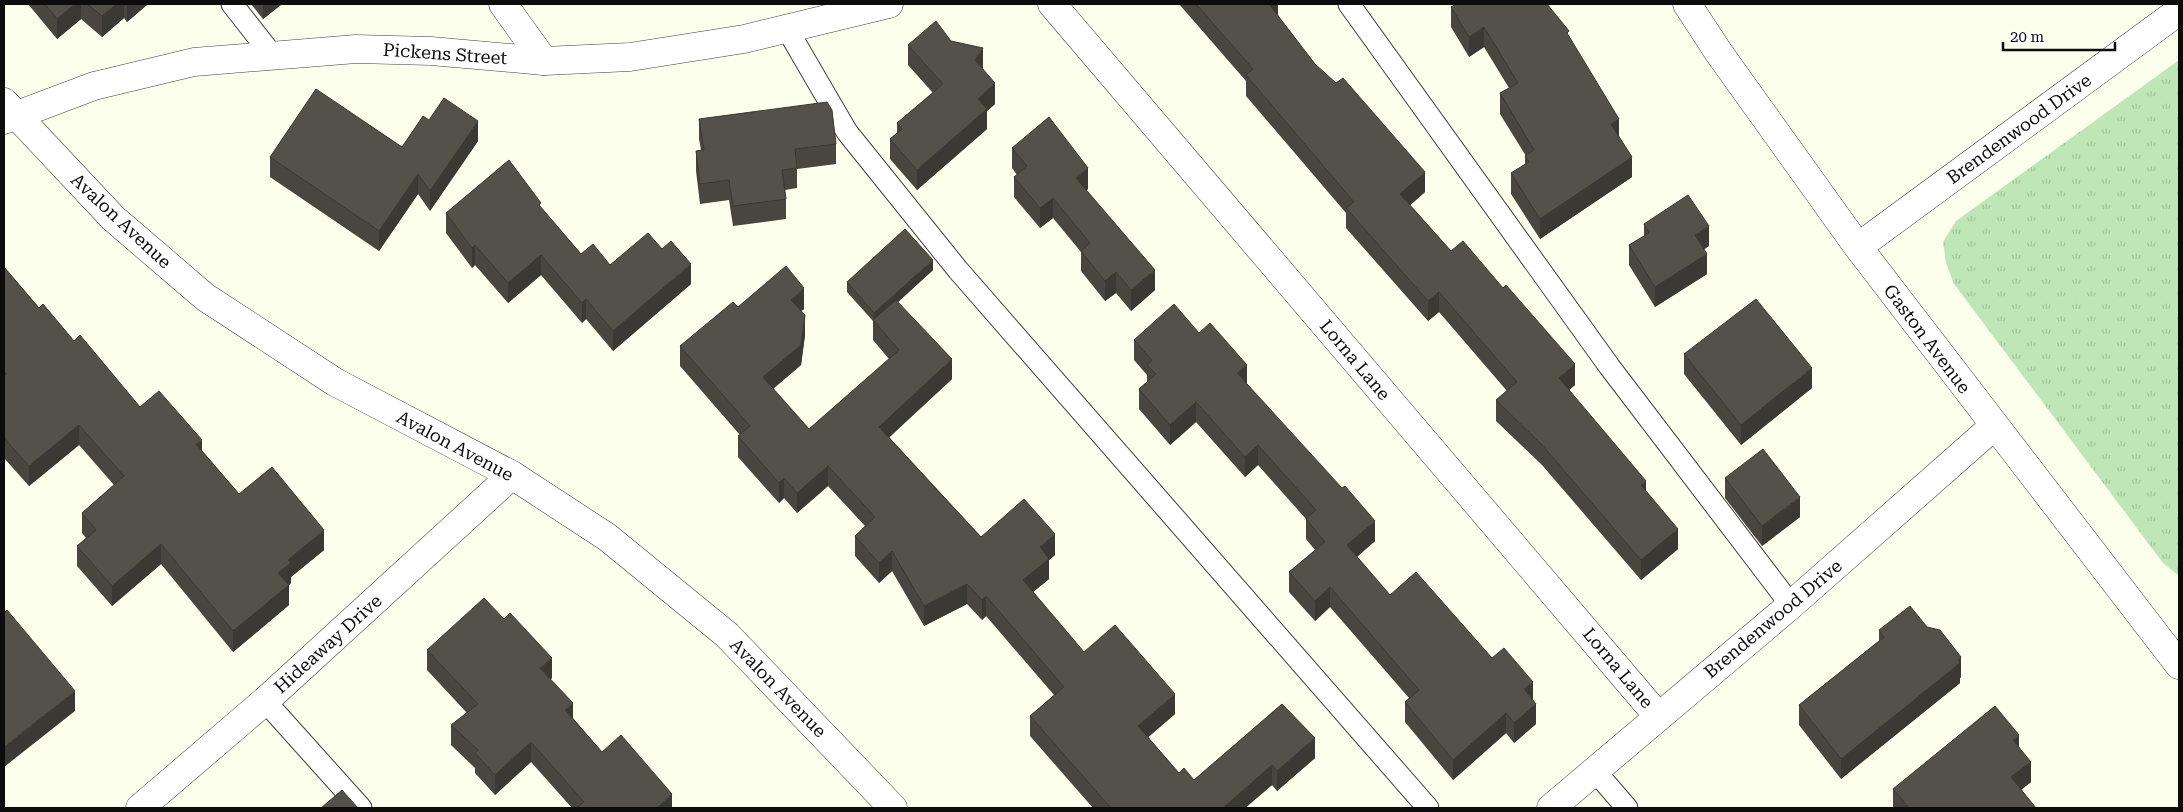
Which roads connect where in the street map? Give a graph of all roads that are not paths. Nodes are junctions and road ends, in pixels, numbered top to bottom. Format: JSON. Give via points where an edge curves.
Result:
{"nodes":[{"id":1,"x":232,"y":4,"type":"edge"},
{"id":2,"x":504,"y":4,"type":"edge"},
{"id":3,"x":889,"y":4,"type":"edge"},
{"id":4,"x":1052,"y":4,"type":"edge"},
{"id":5,"x":1349,"y":4,"type":"edge"},
{"id":6,"x":1687,"y":4,"type":"edge"},
{"id":7,"x":2179,"y":11,"type":"edge"},
{"id":8,"x":787,"y":29,"type":"junction"},
{"id":9,"x":273,"y":56,"type":"junction"},
{"id":10,"x":544,"y":61,"type":"junction"},
{"id":11,"x":7,"y":112,"type":"edge"},
{"id":12,"x":1858,"y":247,"type":"junction"},
{"id":13,"x":1994,"y":426,"type":"junction"},
{"id":14,"x":512,"y":475,"type":"junction"},
{"id":15,"x":1791,"y":605,"type":"junction"},
{"id":16,"x":2179,"y":665,"type":"edge"},
{"id":17,"x":265,"y":701,"type":"junction"},
{"id":18,"x":1658,"y":716,"type":"junction"},
{"id":19,"x":1595,"y":771,"type":"junction"},
{"id":20,"x":140,"y":808,"type":"edge"},
{"id":21,"x":361,"y":808,"type":"edge"},
{"id":22,"x":893,"y":808,"type":"edge"},
{"id":23,"x":1428,"y":808,"type":"edge"},
{"id":24,"x":1551,"y":808,"type":"edge"},
{"id":25,"x":1627,"y":808,"type":"edge"}],
"edges":[{"from":1,"to":9,"type":"lane"},
{"from":2,"to":10,"type":"street"},
{"from":3,"to":8,"type":"street","name":"Pickens Street"},
{"from":4,"to":18,"type":"street","name":"Lorna Lane"},
{"from":5,"to":15,"type":"lane","via":[[1609,366]]},
{"from":6,"to":12,"type":"street","name":"Gaston Avenue"},
{"from":7,"to":12,"type":"street","name":"Brendenwood Drive"},
{"from":8,"to":10,"type":"street","name":"Pickens Street","via":[[630,57]]},
{"from":8,"to":23,"type":"lane","via":[[847,132],[958,270]]},
{"from":9,"to":10,"type":"street","name":"Pickens Street","via":[[356,50],[431,51]]},
{"from":9,"to":11,"type":"street","name":"Pickens Street","via":[[194,62],[94,86]]},
{"from":11,"to":14,"type":"street","name":"Avalon Avenue","via":[[113,218],[205,297],[335,382]]},
{"from":12,"to":13,"type":"street","name":"Gaston Avenue"},
{"from":13,"to":15,"type":"street","name":"Brendenwood Drive"},
{"from":13,"to":16,"type":"street","name":"Gaston Avenue"},
{"from":14,"to":17,"type":"street","name":"Hideaway Drive"},
{"from":14,"to":22,"type":"street","name":"Avalon Avenue","via":[[607,537],[726,635]]},
{"from":15,"to":18,"type":"street","name":"Brendenwood Drive"},
{"from":17,"to":20,"type":"street","name":"Hideaway Drive"},
{"from":17,"to":21,"type":"lane"},
{"from":18,"to":19,"type":"street","name":"Brendenwood Drive"},
{"from":19,"to":24,"type":"street","name":"Brendenwood Drive"},
{"from":19,"to":25,"type":"lane"}]}
